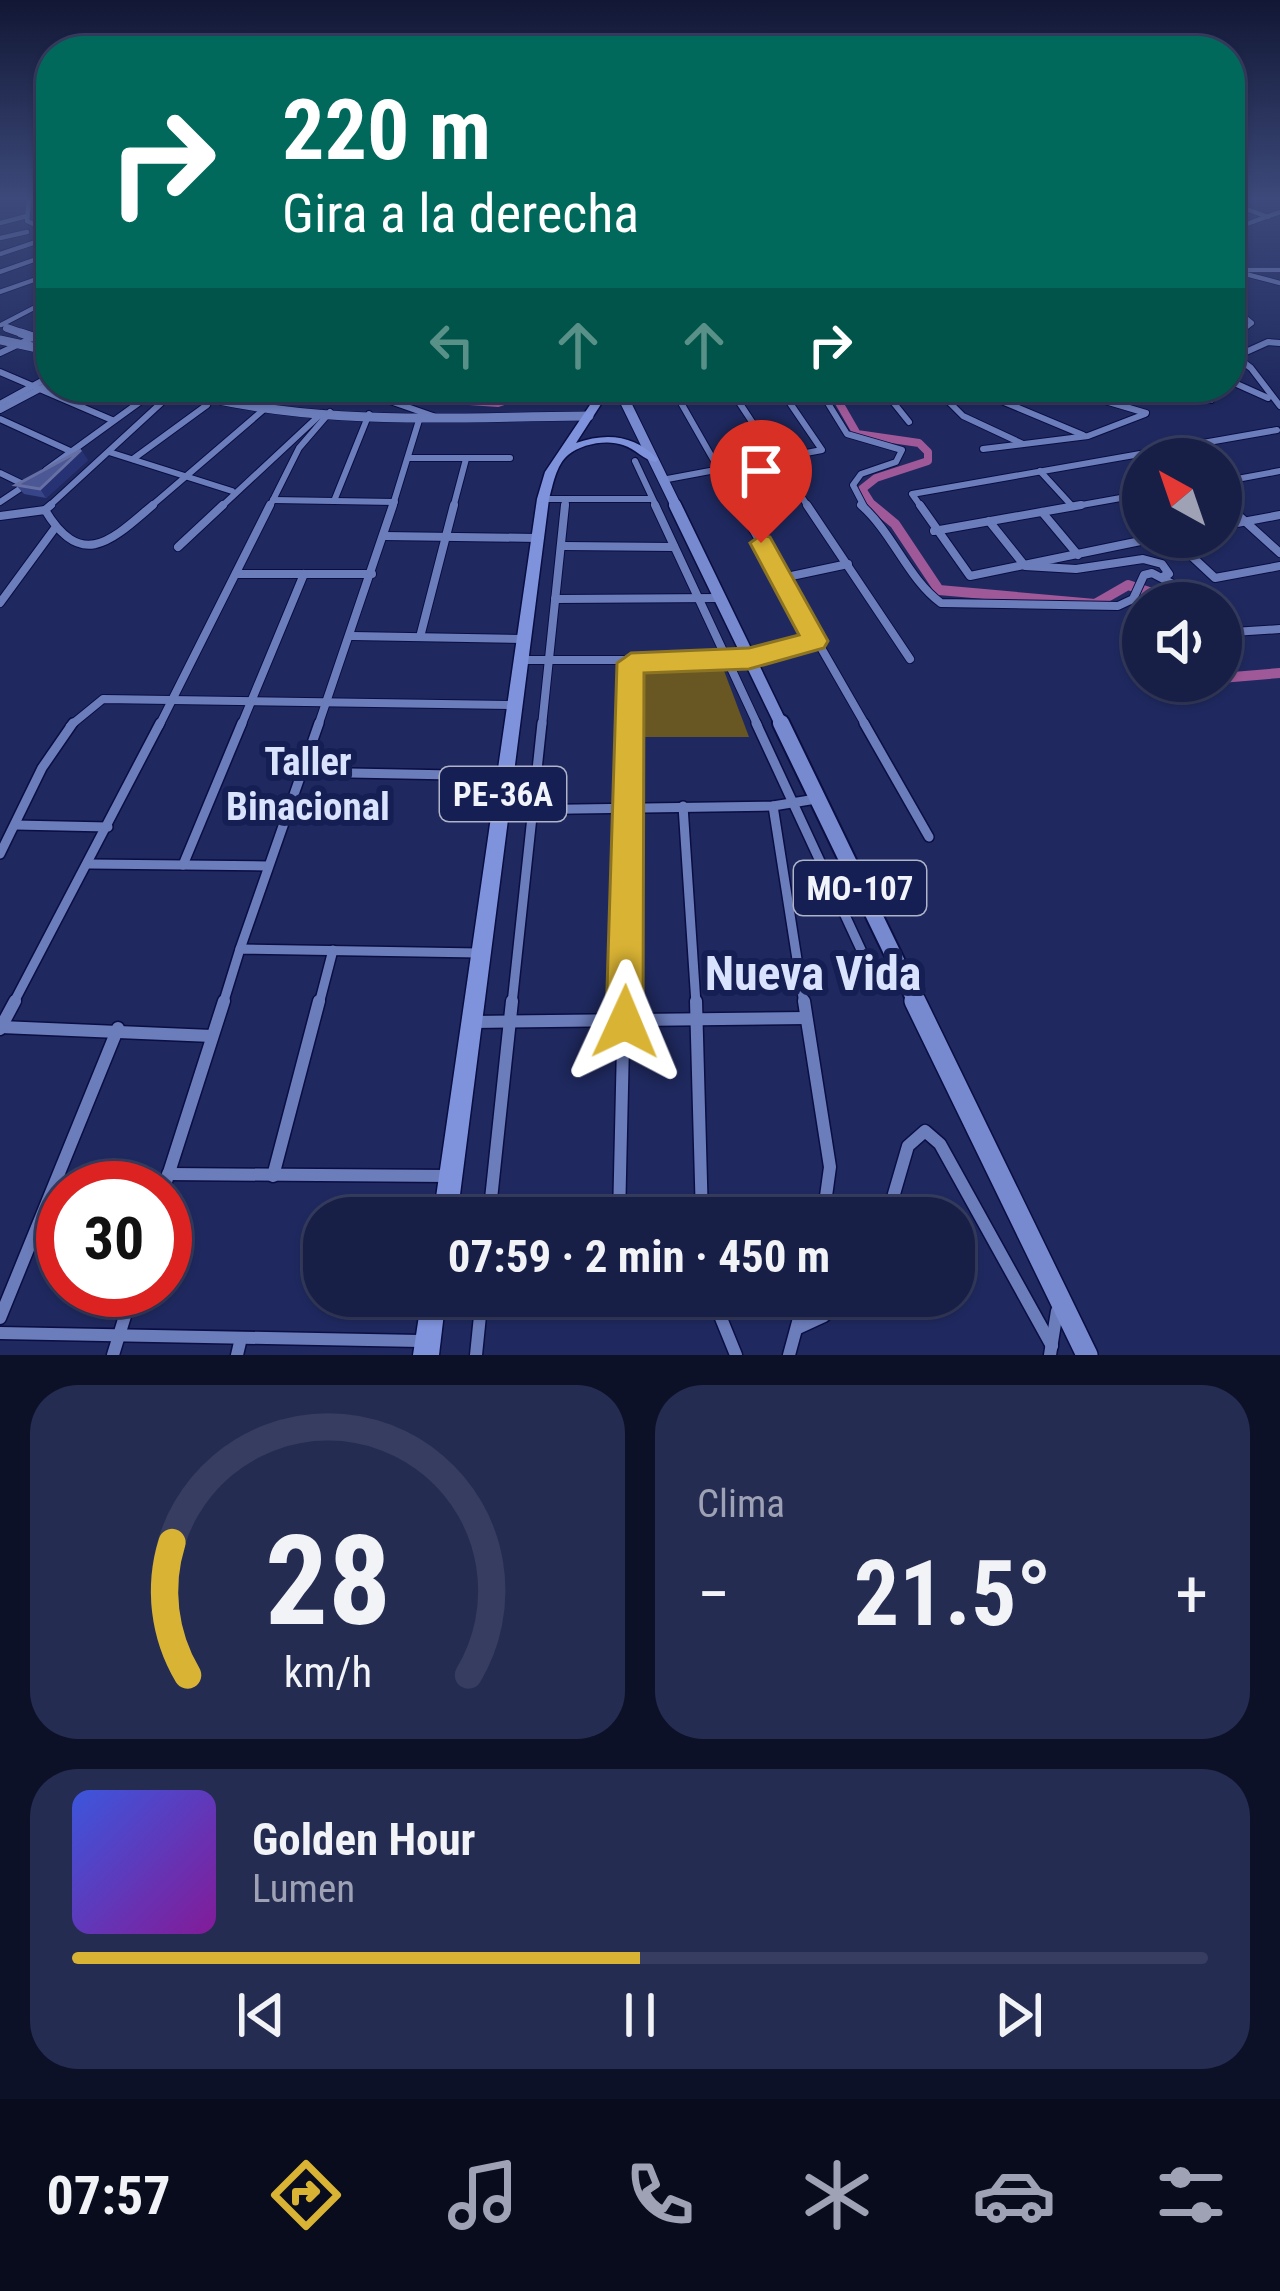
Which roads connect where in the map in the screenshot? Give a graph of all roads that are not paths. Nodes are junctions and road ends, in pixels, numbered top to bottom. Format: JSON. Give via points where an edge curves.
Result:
{"nodes":[{"id":1,"x":1245,"y":270,"type":"edge"},
{"id":2,"x":1280,"y":270,"type":"edge"},
{"id":3,"x":1245,"y":274,"type":"edge"},
{"id":4,"x":36,"y":279,"type":"edge"},
{"id":5,"x":1280,"y":283,"type":"edge"},
{"id":6,"x":0,"y":292,"type":"edge"},
{"id":7,"x":36,"y":305,"type":"edge"},
{"id":8,"x":2,"y":323,"type":"edge"},
{"id":9,"x":0,"y":339,"type":"edge"},
{"id":10,"x":29,"y":339,"type":"junction"},
{"id":11,"x":36,"y":342,"type":"edge"},
{"id":12,"x":1280,"y":343,"type":"edge"},
{"id":13,"x":1245,"y":350,"type":"edge"},
{"id":14,"x":0,"y":353,"type":"edge"},
{"id":15,"x":1245,"y":367,"type":"edge"},
{"id":16,"x":0,"y":372,"type":"edge"},
{"id":17,"x":36,"y":387,"type":"joint"},
{"id":18,"x":1245,"y":388,"type":"edge"},
{"id":19,"x":70,"y":402,"type":"edge"},
{"id":20,"x":135,"y":402,"type":"edge"},
{"id":21,"x":159,"y":402,"type":"edge"},
{"id":22,"x":202,"y":402,"type":"edge"},
{"id":23,"x":226,"y":402,"type":"edge"},
{"id":24,"x":272,"y":402,"type":"edge"},
{"id":25,"x":390,"y":402,"type":"edge"},
{"id":26,"x":598,"y":402,"type":"edge"},
{"id":27,"x":626,"y":402,"type":"edge"},
{"id":28,"x":681,"y":402,"type":"edge"},
{"id":29,"x":739,"y":402,"type":"edge"},
{"id":30,"x":790,"y":402,"type":"edge"},
{"id":31,"x":827,"y":402,"type":"edge"},
{"id":32,"x":893,"y":402,"type":"edge"},
{"id":33,"x":948,"y":402,"type":"edge"},
{"id":34,"x":1005,"y":402,"type":"edge"},
{"id":35,"x":1110,"y":402,"type":"edge"},
{"id":36,"x":207,"y":404,"type":"junction"},
{"id":37,"x":1278,"y":404,"type":"edge"},
{"id":38,"x":262,"y":410,"type":"junction"},
{"id":39,"x":0,"y":411,"type":"edge"},
{"id":40,"x":323,"y":414,"type":"junction"},
{"id":41,"x":369,"y":414,"type":"junction"},
{"id":42,"x":427,"y":416,"type":"junction"},
{"id":43,"x":590,"y":416,"type":"junction"},
{"id":44,"x":113,"y":421,"type":"junction"},
{"id":45,"x":909,"y":422,"type":"dead end"},
{"id":46,"x":1277,"y":430,"type":"edge"},
{"id":47,"x":576,"y":436,"type":"junction"},
{"id":48,"x":1088,"y":436,"type":"junction"},
{"id":49,"x":642,"y":437,"type":"junction"},
{"id":50,"x":1231,"y":438,"type":"edge"},
{"id":51,"x":1024,"y":445,"type":"junction"},
{"id":52,"x":983,"y":449,"type":"dead end"},
{"id":53,"x":108,"y":451,"type":"junction"},
{"id":54,"x":71,"y":452,"type":"junction"},
{"id":55,"x":562,"y":454,"type":"junction"},
{"id":56,"x":1122,"y":456,"type":"edge"},
{"id":57,"x":408,"y":458,"type":"junction"},
{"id":58,"x":511,"y":458,"type":"dead end"},
{"id":59,"x":133,"y":459,"type":"junction"},
{"id":60,"x":466,"y":459,"type":"junction"},
{"id":61,"x":643,"y":460,"type":"junction"},
{"id":62,"x":776,"y":460,"type":"junction"},
{"id":63,"x":1039,"y":470,"type":"junction"},
{"id":64,"x":1280,"y":471,"type":"edge"},
{"id":65,"x":721,"y":472,"type":"junction"},
{"id":66,"x":0,"y":473,"type":"edge"},
{"id":67,"x":182,"y":475,"type":"junction"},
{"id":68,"x":1242,"y":478,"type":"edge"},
{"id":69,"x":662,"y":480,"type":"junction"},
{"id":70,"x":25,"y":485,"type":"junction"},
{"id":71,"x":233,"y":491,"type":"junction"},
{"id":72,"x":1122,"y":498,"type":"edge"},
{"id":73,"x":543,"y":499,"type":"junction"},
{"id":74,"x":566,"y":499,"type":"junction"},
{"id":75,"x":652,"y":499,"type":"junction"},
{"id":76,"x":273,"y":500,"type":"junction"},
{"id":77,"x":334,"y":501,"type":"junction"},
{"id":78,"x":0,"y":502,"type":"edge"},
{"id":79,"x":395,"y":502,"type":"junction"},
{"id":80,"x":1073,"y":506,"type":"junction"},
{"id":81,"x":45,"y":510,"type":"junction"},
{"id":82,"x":1042,"y":512,"type":"junction"},
{"id":83,"x":1280,"y":515,"type":"edge"},
{"id":84,"x":0,"y":516,"type":"edge"},
{"id":85,"x":1242,"y":517,"type":"edge"},
{"id":86,"x":989,"y":521,"type":"junction"},
{"id":87,"x":1246,"y":521,"type":"junction"},
{"id":88,"x":1242,"y":522,"type":"edge"},
{"id":89,"x":55,"y":529,"type":"junction"},
{"id":90,"x":934,"y":531,"type":"junction"},
{"id":91,"x":384,"y":536,"type":"junction"},
{"id":92,"x":446,"y":537,"type":"junction"},
{"id":93,"x":538,"y":538,"type":"junction"},
{"id":94,"x":1122,"y":545,"type":"edge"},
{"id":95,"x":178,"y":547,"type":"dead end"},
{"id":96,"x":563,"y":547,"type":"junction"},
{"id":97,"x":674,"y":547,"type":"junction"},
{"id":98,"x":1280,"y":553,"type":"edge"},
{"id":99,"x":1078,"y":555,"type":"junction"},
{"id":100,"x":1194,"y":558,"type":"edge"},
{"id":101,"x":848,"y":564,"type":"junction"},
{"id":102,"x":1025,"y":566,"type":"junction"},
{"id":103,"x":1280,"y":566,"type":"edge"},
{"id":104,"x":236,"y":574,"type":"junction"},
{"id":105,"x":304,"y":574,"type":"junction"},
{"id":106,"x":372,"y":574,"type":"junction"},
{"id":107,"x":1163,"y":576,"type":"junction"},
{"id":108,"x":782,"y":578,"type":"junction"},
{"id":109,"x":1171,"y":582,"type":"edge"},
{"id":110,"x":555,"y":599,"type":"junction"},
{"id":111,"x":711,"y":599,"type":"junction"},
{"id":112,"x":0,"y":604,"type":"edge"},
{"id":113,"x":1280,"y":629,"type":"edge"},
{"id":114,"x":1242,"y":631,"type":"edge"},
{"id":115,"x":352,"y":636,"type":"junction"},
{"id":116,"x":420,"y":637,"type":"junction"},
{"id":117,"x":525,"y":639,"type":"junction"},
{"id":118,"x":815,"y":641,"type":"junction"},
{"id":119,"x":749,"y":658,"type":"junction"},
{"id":120,"x":910,"y":658,"type":"dead end"},
{"id":121,"x":522,"y":660,"type":"junction"},
{"id":122,"x":728,"y":660,"type":"junction"},
{"id":123,"x":549,"y":661,"type":"junction"},
{"id":124,"x":631,"y":663,"type":"junction"},
{"id":125,"x":174,"y":698,"type":"junction"},
{"id":126,"x":250,"y":701,"type":"junction"},
{"id":127,"x":515,"y":705,"type":"junction"},
{"id":128,"x":323,"y":706,"type":"junction"},
{"id":129,"x":298,"y":772,"type":"junction"},
{"id":130,"x":506,"y":776,"type":"junction"},
{"id":131,"x":816,"y":799,"type":"junction"},
{"id":132,"x":789,"y":802,"type":"junction"},
{"id":133,"x":627,"y":806,"type":"junction"},
{"id":134,"x":683,"y":806,"type":"junction"},
{"id":135,"x":773,"y":806,"type":"junction"},
{"id":136,"x":501,"y":810,"type":"junction"},
{"id":137,"x":532,"y":810,"type":"junction"},
{"id":138,"x":16,"y":825,"type":"junction"},
{"id":139,"x":108,"y":827,"type":"junction"},
{"id":140,"x":928,"y":837,"type":"dead end"},
{"id":141,"x":0,"y":854,"type":"edge"},
{"id":142,"x":89,"y":864,"type":"junction"},
{"id":143,"x":183,"y":866,"type":"junction"},
{"id":144,"x":269,"y":866,"type":"junction"},
{"id":145,"x":240,"y":949,"type":"junction"},
{"id":146,"x":333,"y":950,"type":"junction"},
{"id":147,"x":482,"y":953,"type":"junction"},
{"id":148,"x":875,"y":980,"type":"dead end"},
{"id":149,"x":806,"y":1018,"type":"junction"},
{"id":150,"x":698,"y":1020,"type":"junction"},
{"id":151,"x":472,"y":1022,"type":"junction"},
{"id":152,"x":509,"y":1022,"type":"junction"},
{"id":153,"x":625,"y":1022,"type":"junction"},
{"id":154,"x":0,"y":1028,"type":"edge"},
{"id":155,"x":118,"y":1028,"type":"junction"},
{"id":156,"x":212,"y":1036,"type":"junction"},
{"id":157,"x":172,"y":1161,"type":"edge"},
{"id":158,"x":192,"y":1174,"type":"edge"},
{"id":159,"x":274,"y":1176,"type":"junction"},
{"id":160,"x":451,"y":1176,"type":"junction"},
{"id":161,"x":448,"y":1197,"type":"edge"},
{"id":162,"x":492,"y":1197,"type":"edge"},
{"id":163,"x":620,"y":1197,"type":"edge"},
{"id":164,"x":702,"y":1197,"type":"edge"},
{"id":165,"x":828,"y":1197,"type":"edge"},
{"id":166,"x":893,"y":1197,"type":"edge"},
{"id":167,"x":968,"y":1197,"type":"edge"},
{"id":168,"x":975,"y":1209,"type":"edge"},
{"id":169,"x":1059,"y":1298,"type":"junction"},
{"id":170,"x":125,"y":1317,"type":"edge"},
{"id":171,"x":431,"y":1317,"type":"edge"},
{"id":172,"x":480,"y":1317,"type":"edge"},
{"id":173,"x":721,"y":1317,"type":"edge"},
{"id":174,"x":800,"y":1317,"type":"edge"},
{"id":175,"x":822,"y":1317,"type":"edge"},
{"id":176,"x":0,"y":1318,"type":"edge"},
{"id":177,"x":797,"y":1328,"type":"junction"},
{"id":178,"x":0,"y":1333,"type":"edge"},
{"id":179,"x":120,"y":1336,"type":"junction"},
{"id":180,"x":241,"y":1338,"type":"junction"},
{"id":181,"x":427,"y":1348,"type":"edge"},
{"id":182,"x":1051,"y":1351,"type":"edge"},
{"id":183,"x":113,"y":1355,"type":"edge"},
{"id":184,"x":237,"y":1355,"type":"edge"},
{"id":185,"x":476,"y":1355,"type":"edge"},
{"id":186,"x":736,"y":1355,"type":"edge"},
{"id":187,"x":789,"y":1355,"type":"edge"},
{"id":188,"x":1088,"y":1355,"type":"edge"}],
"edges":[{"from":1,"to":2,"type":"street"},
{"from":3,"to":5,"type":"street"},
{"from":4,"to":6,"type":"street"},
{"from":7,"to":8,"type":"street"},
{"from":8,"to":9,"type":"main road"},
{"from":8,"to":10,"type":"main road"},
{"from":9,"to":10,"type":"main road"},
{"from":10,"to":11,"type":"main road"},
{"from":10,"to":14,"type":"street"},
{"from":12,"to":13,"type":"street"},
{"from":15,"to":37,"type":"street"},
{"from":16,"to":17,"type":"street"},
{"from":17,"to":39,"type":"street"},
{"from":18,"to":37,"type":"street"},
{"from":19,"to":44,"type":"street"},
{"from":20,"to":44,"type":"street"},
{"from":21,"to":53,"type":"street"},
{"from":22,"to":36,"type":"main road"},
{"from":23,"to":38,"type":"main road"},
{"from":24,"to":38,"type":"street"},
{"from":25,"to":42,"type":"street"},
{"from":26,"to":43,"type":"highway","number":"PE-36A"},
{"from":27,"to":49,"type":"main road","number":"MO-107"},
{"from":28,"to":65,"type":"street"},
{"from":29,"to":62,"type":"street"},
{"from":30,"to":62,"type":"street","via":[[824,446]]},
{"from":31,"to":107,"type":"street","via":[[847,434],[902,450],[896,462],[853,485],[858,502],[941,603],[1118,606],[1133,599],[1147,573]]},
{"from":32,"to":45,"type":"street"},
{"from":33,"to":51,"type":"street"},
{"from":34,"to":48,"type":"street"},
{"from":35,"to":48,"type":"street","via":[[1145,412]]},
{"from":36,"to":38,"type":"main road"},
{"from":36,"to":59,"type":"street"},
{"from":38,"to":40,"type":"main road"},
{"from":38,"to":67,"type":"street"},
{"from":39,"to":54,"type":"street"},
{"from":40,"to":41,"type":"main road"},
{"from":40,"to":71,"type":"street"},
{"from":40,"to":76,"type":"street"},
{"from":41,"to":42,"type":"main road"},
{"from":41,"to":77,"type":"street"},
{"from":42,"to":43,"type":"main road"},
{"from":42,"to":57,"type":"street"},
{"from":43,"to":47,"type":"highway","number":"PE-36A"},
{"from":44,"to":54,"type":"street"},
{"from":46,"to":50,"type":"street"},
{"from":47,"to":49,"type":"highway","via":[[604,428]]},
{"from":47,"to":55,"type":"highway","number":"PE-36A"},
{"from":48,"to":51,"type":"street"},
{"from":49,"to":61,"type":"main road","number":"MO-107"},
{"from":51,"to":52,"type":"street"},
{"from":53,"to":59,"type":"street"},
{"from":53,"to":81,"type":"street"},
{"from":54,"to":70,"type":"street"},
{"from":55,"to":61,"type":"highway","via":[[612,438],[632,443]]},
{"from":55,"to":73,"type":"highway","number":"PE-36A"},
{"from":56,"to":63,"type":"street"},
{"from":57,"to":60,"type":"street"},
{"from":57,"to":79,"type":"street"},
{"from":58,"to":60,"type":"street"},
{"from":59,"to":67,"type":"street"},
{"from":60,"to":92,"type":"street"},
{"from":61,"to":69,"type":"main road","number":"MO-107"},
{"from":61,"to":75,"type":"street"},
{"from":62,"to":65,"type":"street"},
{"from":62,"to":101,"type":"street"},
{"from":63,"to":80,"type":"street"},
{"from":63,"to":90,"type":"street","via":[[914,490]]},
{"from":64,"to":68,"type":"street"},
{"from":65,"to":69,"type":"street"},
{"from":65,"to":108,"type":"street"},
{"from":66,"to":70,"type":"street"},
{"from":67,"to":71,"type":"street"},
{"from":67,"to":89,"type":"street","via":[[107,544],[86,546]]},
{"from":69,"to":111,"type":"main road","number":"MO-107"},
{"from":70,"to":78,"type":"street"},
{"from":71,"to":95,"type":"street"},
{"from":72,"to":80,"type":"street"},
{"from":73,"to":74,"type":"street"},
{"from":73,"to":93,"type":"highway","number":"PE-36A"},
{"from":74,"to":75,"type":"street"},
{"from":74,"to":96,"type":"street"},
{"from":75,"to":97,"type":"street"},
{"from":76,"to":77,"type":"street"},
{"from":76,"to":104,"type":"street"},
{"from":77,"to":79,"type":"street"},
{"from":79,"to":91,"type":"street"},
{"from":80,"to":82,"type":"street"},
{"from":81,"to":84,"type":"street"},
{"from":81,"to":89,"type":"street"},
{"from":82,"to":86,"type":"street"},
{"from":82,"to":99,"type":"street"},
{"from":83,"to":87,"type":"street"},
{"from":85,"to":87,"type":"street"},
{"from":86,"to":90,"type":"street"},
{"from":86,"to":102,"type":"street"},
{"from":87,"to":88,"type":"street"},
{"from":87,"to":98,"type":"street"},
{"from":89,"to":112,"type":"street"},
{"from":90,"to":102,"type":"street","via":[[970,576]]},
{"from":91,"to":92,"type":"street"},
{"from":91,"to":106,"type":"street"},
{"from":92,"to":93,"type":"street"},
{"from":92,"to":116,"type":"street"},
{"from":93,"to":117,"type":"highway","number":"PE-36A"},
{"from":94,"to":99,"type":"street"},
{"from":96,"to":97,"type":"street"},
{"from":96,"to":110,"type":"street"},
{"from":97,"to":111,"type":"street"},
{"from":99,"to":102,"type":"street"},
{"from":100,"to":103,"type":"street","via":[[1215,578]]},
{"from":101,"to":108,"type":"street"},
{"from":101,"to":120,"type":"street"},
{"from":102,"to":107,"type":"street","via":[[1143,560],[1162,564],[1169,574]]},
{"from":104,"to":105,"type":"street"},
{"from":104,"to":125,"type":"street"},
{"from":105,"to":106,"type":"street"},
{"from":105,"to":126,"type":"street"},
{"from":106,"to":115,"type":"street"},
{"from":107,"to":109,"type":"street"},
{"from":108,"to":118,"type":"street"},
{"from":110,"to":111,"type":"street"},
{"from":110,"to":123,"type":"street"},
{"from":111,"to":119,"type":"main road","number":"MO-107"},
{"from":111,"to":122,"type":"street"},
{"from":113,"to":114,"type":"street"},
{"from":115,"to":116,"type":"street"},
{"from":115,"to":128,"type":"street"},
{"from":116,"to":117,"type":"street"},
{"from":117,"to":121,"type":"highway","number":"PE-36A"},
{"from":118,"to":119,"type":"street"},
{"from":118,"to":140,"type":"street"},
{"from":119,"to":122,"type":"street"},
{"from":119,"to":131,"type":"main road","number":"MO-107"},
{"from":121,"to":123,"type":"street"},
{"from":121,"to":127,"type":"highway","number":"PE-36A"},
{"from":122,"to":124,"type":"street"},
{"from":122,"to":132,"type":"street"},
{"from":123,"to":124,"type":"street"},
{"from":123,"to":137,"type":"street"},
{"from":124,"to":133,"type":"street"},
{"from":125,"to":126,"type":"street"},
{"from":125,"to":138,"type":"street","via":[[103,699],[88,707]]},
{"from":125,"to":139,"type":"street"},
{"from":126,"to":128,"type":"street"},
{"from":126,"to":143,"type":"street"},
{"from":127,"to":128,"type":"street"},
{"from":127,"to":130,"type":"highway","number":"PE-36A"},
{"from":128,"to":129,"type":"street"},
{"from":129,"to":130,"type":"street"},
{"from":129,"to":144,"type":"street"},
{"from":130,"to":136,"type":"highway","number":"PE-36A"},
{"from":131,"to":132,"type":"street"},
{"from":131,"to":169,"type":"main road","number":"MO-107"},
{"from":132,"to":135,"type":"street"},
{"from":132,"to":148,"type":"street"},
{"from":133,"to":134,"type":"street"},
{"from":133,"to":137,"type":"street"},
{"from":133,"to":153,"type":"street"},
{"from":134,"to":135,"type":"street"},
{"from":134,"to":150,"type":"street"},
{"from":135,"to":149,"type":"street"},
{"from":136,"to":137,"type":"street"},
{"from":136,"to":147,"type":"highway","number":"PE-36A"},
{"from":137,"to":152,"type":"street"},
{"from":138,"to":139,"type":"street"},
{"from":138,"to":141,"type":"street"},
{"from":139,"to":142,"type":"street"},
{"from":142,"to":143,"type":"street"},
{"from":142,"to":154,"type":"street"},
{"from":143,"to":144,"type":"street"},
{"from":144,"to":145,"type":"street"},
{"from":145,"to":146,"type":"street"},
{"from":145,"to":156,"type":"street"},
{"from":146,"to":147,"type":"street"},
{"from":146,"to":159,"type":"street"},
{"from":147,"to":151,"type":"highway","number":"PE-36A"},
{"from":149,"to":150,"type":"street"},
{"from":149,"to":165,"type":"street"},
{"from":150,"to":153,"type":"street"},
{"from":150,"to":164,"type":"street"},
{"from":151,"to":152,"type":"street"},
{"from":151,"to":160,"type":"highway","number":"PE-36A"},
{"from":152,"to":153,"type":"street"},
{"from":152,"to":162,"type":"street"},
{"from":153,"to":163,"type":"street"},
{"from":154,"to":155,"type":"street"},
{"from":155,"to":156,"type":"street"},
{"from":155,"to":176,"type":"street"},
{"from":156,"to":157,"type":"street"},
{"from":158,"to":159,"type":"street"},
{"from":159,"to":160,"type":"street"},
{"from":160,"to":161,"type":"highway","number":"PE-36A"},
{"from":166,"to":167,"type":"street","via":[[908,1146],[925,1131]]},
{"from":168,"to":182,"type":"street"},
{"from":169,"to":182,"type":"street"},
{"from":169,"to":188,"type":"main road","number":"MO-107"},
{"from":170,"to":179,"type":"street"},
{"from":171,"to":181,"type":"highway"},
{"from":172,"to":185,"type":"street"},
{"from":173,"to":186,"type":"street"},
{"from":174,"to":177,"type":"street"},
{"from":175,"to":177,"type":"street"},
{"from":177,"to":187,"type":"street"},
{"from":178,"to":179,"type":"street"},
{"from":179,"to":180,"type":"street"},
{"from":179,"to":183,"type":"street"},
{"from":180,"to":181,"type":"street"},
{"from":180,"to":184,"type":"street"}]}
